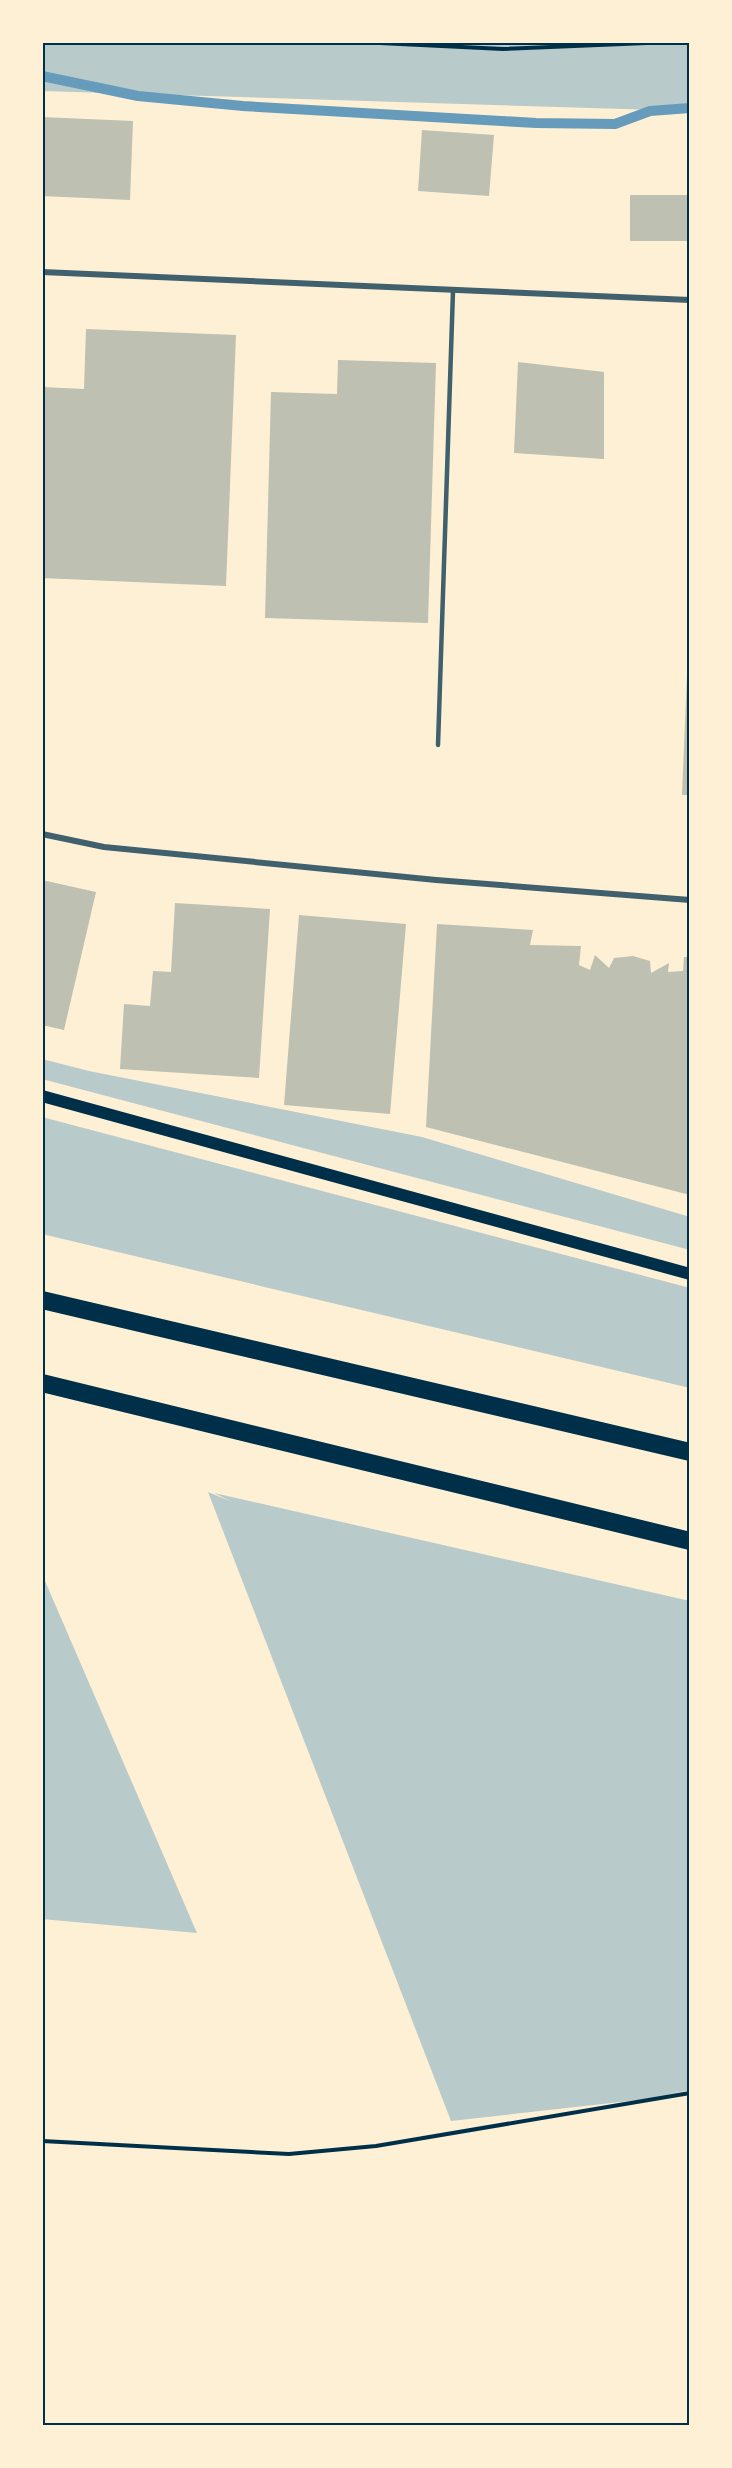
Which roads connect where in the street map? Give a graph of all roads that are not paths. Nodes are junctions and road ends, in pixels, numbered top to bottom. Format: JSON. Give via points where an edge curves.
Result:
{"nodes":[{"id":1,"x":42,"y":272,"type":"edge"},
{"id":2,"x":453,"y":291,"type":"junction"},
{"id":3,"x":690,"y":300,"type":"edge"},
{"id":4,"x":438,"y":745,"type":"dead end"},
{"id":5,"x":42,"y":834,"type":"edge"},
{"id":6,"x":690,"y":900,"type":"edge"},
{"id":7,"x":42,"y":1096,"type":"edge"},
{"id":8,"x":690,"y":1274,"type":"edge"},
{"id":9,"x":42,"y":1300,"type":"edge"},
{"id":10,"x":42,"y":1383,"type":"edge"},
{"id":11,"x":690,"y":1452,"type":"edge"},
{"id":12,"x":690,"y":1541,"type":"edge"}],
"edges":[{"from":1,"to":2,"type":"street"},
{"from":2,"to":3,"type":"street"},
{"from":2,"to":4,"type":"lane"},
{"from":5,"to":6,"type":"street","via":[[116,848]]},
{"from":7,"to":8,"type":"main road"},
{"from":9,"to":11,"type":"highway"},
{"from":10,"to":12,"type":"highway"}]}
